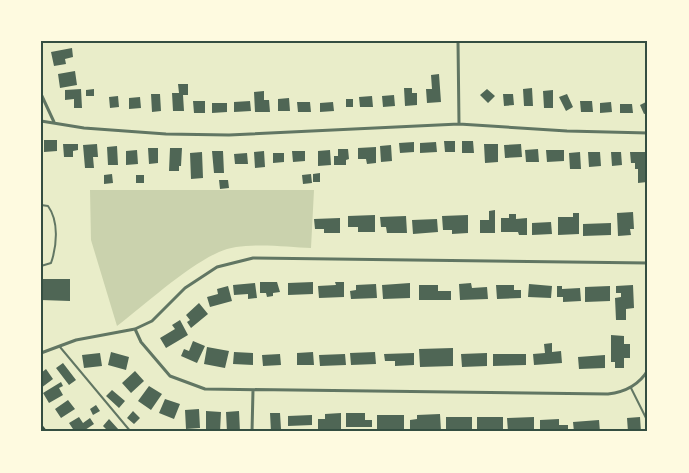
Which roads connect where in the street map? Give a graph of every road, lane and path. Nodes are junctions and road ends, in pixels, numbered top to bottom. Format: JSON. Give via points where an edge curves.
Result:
{"nodes":[{"id":1,"x":458,"y":41,"type":"edge"},
{"id":2,"x":41,"y":94,"type":"edge"},
{"id":3,"x":41,"y":121,"type":"edge"},
{"id":4,"x":54,"y":123,"type":"junction"},
{"id":5,"x":459,"y":124,"type":"junction"},
{"id":6,"x":648,"y":133,"type":"edge"},
{"id":7,"x":41,"y":205,"type":"edge"},
{"id":8,"x":648,"y":263,"type":"edge"},
{"id":9,"x":41,"y":266,"type":"edge"},
{"id":10,"x":136,"y":329,"type":"junction"},
{"id":11,"x":59,"y":345,"type":"junction"},
{"id":12,"x":41,"y":353,"type":"edge"},
{"id":13,"x":648,"y":370,"type":"edge"},
{"id":14,"x":631,"y":388,"type":"junction"},
{"id":15,"x":252,"y":390,"type":"junction"},
{"id":16,"x":648,"y":422,"type":"edge"},
{"id":17,"x":41,"y":427,"type":"edge"},
{"id":18,"x":45,"y":432,"type":"edge"},
{"id":19,"x":131,"y":432,"type":"edge"},
{"id":20,"x":252,"y":432,"type":"edge"}],
"edges":[{"from":1,"to":5,"type":"street"},
{"from":2,"to":4,"type":"street"},
{"from":3,"to":4,"type":"street"},
{"from":4,"to":5,"type":"street","via":[[166,134],[229,135]]},
{"from":5,"to":6,"type":"street"},
{"from":7,"to":9,"type":"lane","via":[[48,206],[54,214],[55,250],[50,263]]},
{"from":8,"to":10,"type":"street","via":[[253,258],[217,267],[185,288],[152,321]]},
{"from":10,"to":11,"type":"street"},
{"from":10,"to":15,"type":"street","via":[[141,342],[170,376],[205,389]]},
{"from":11,"to":12,"type":"street"},
{"from":11,"to":19,"type":"lane"},
{"from":13,"to":14,"type":"street"},
{"from":14,"to":15,"type":"street","via":[[620,393],[599,394]]},
{"from":14,"to":16,"type":"lane"},
{"from":15,"to":20,"type":"street"},
{"from":17,"to":18,"type":"main road"}]}
